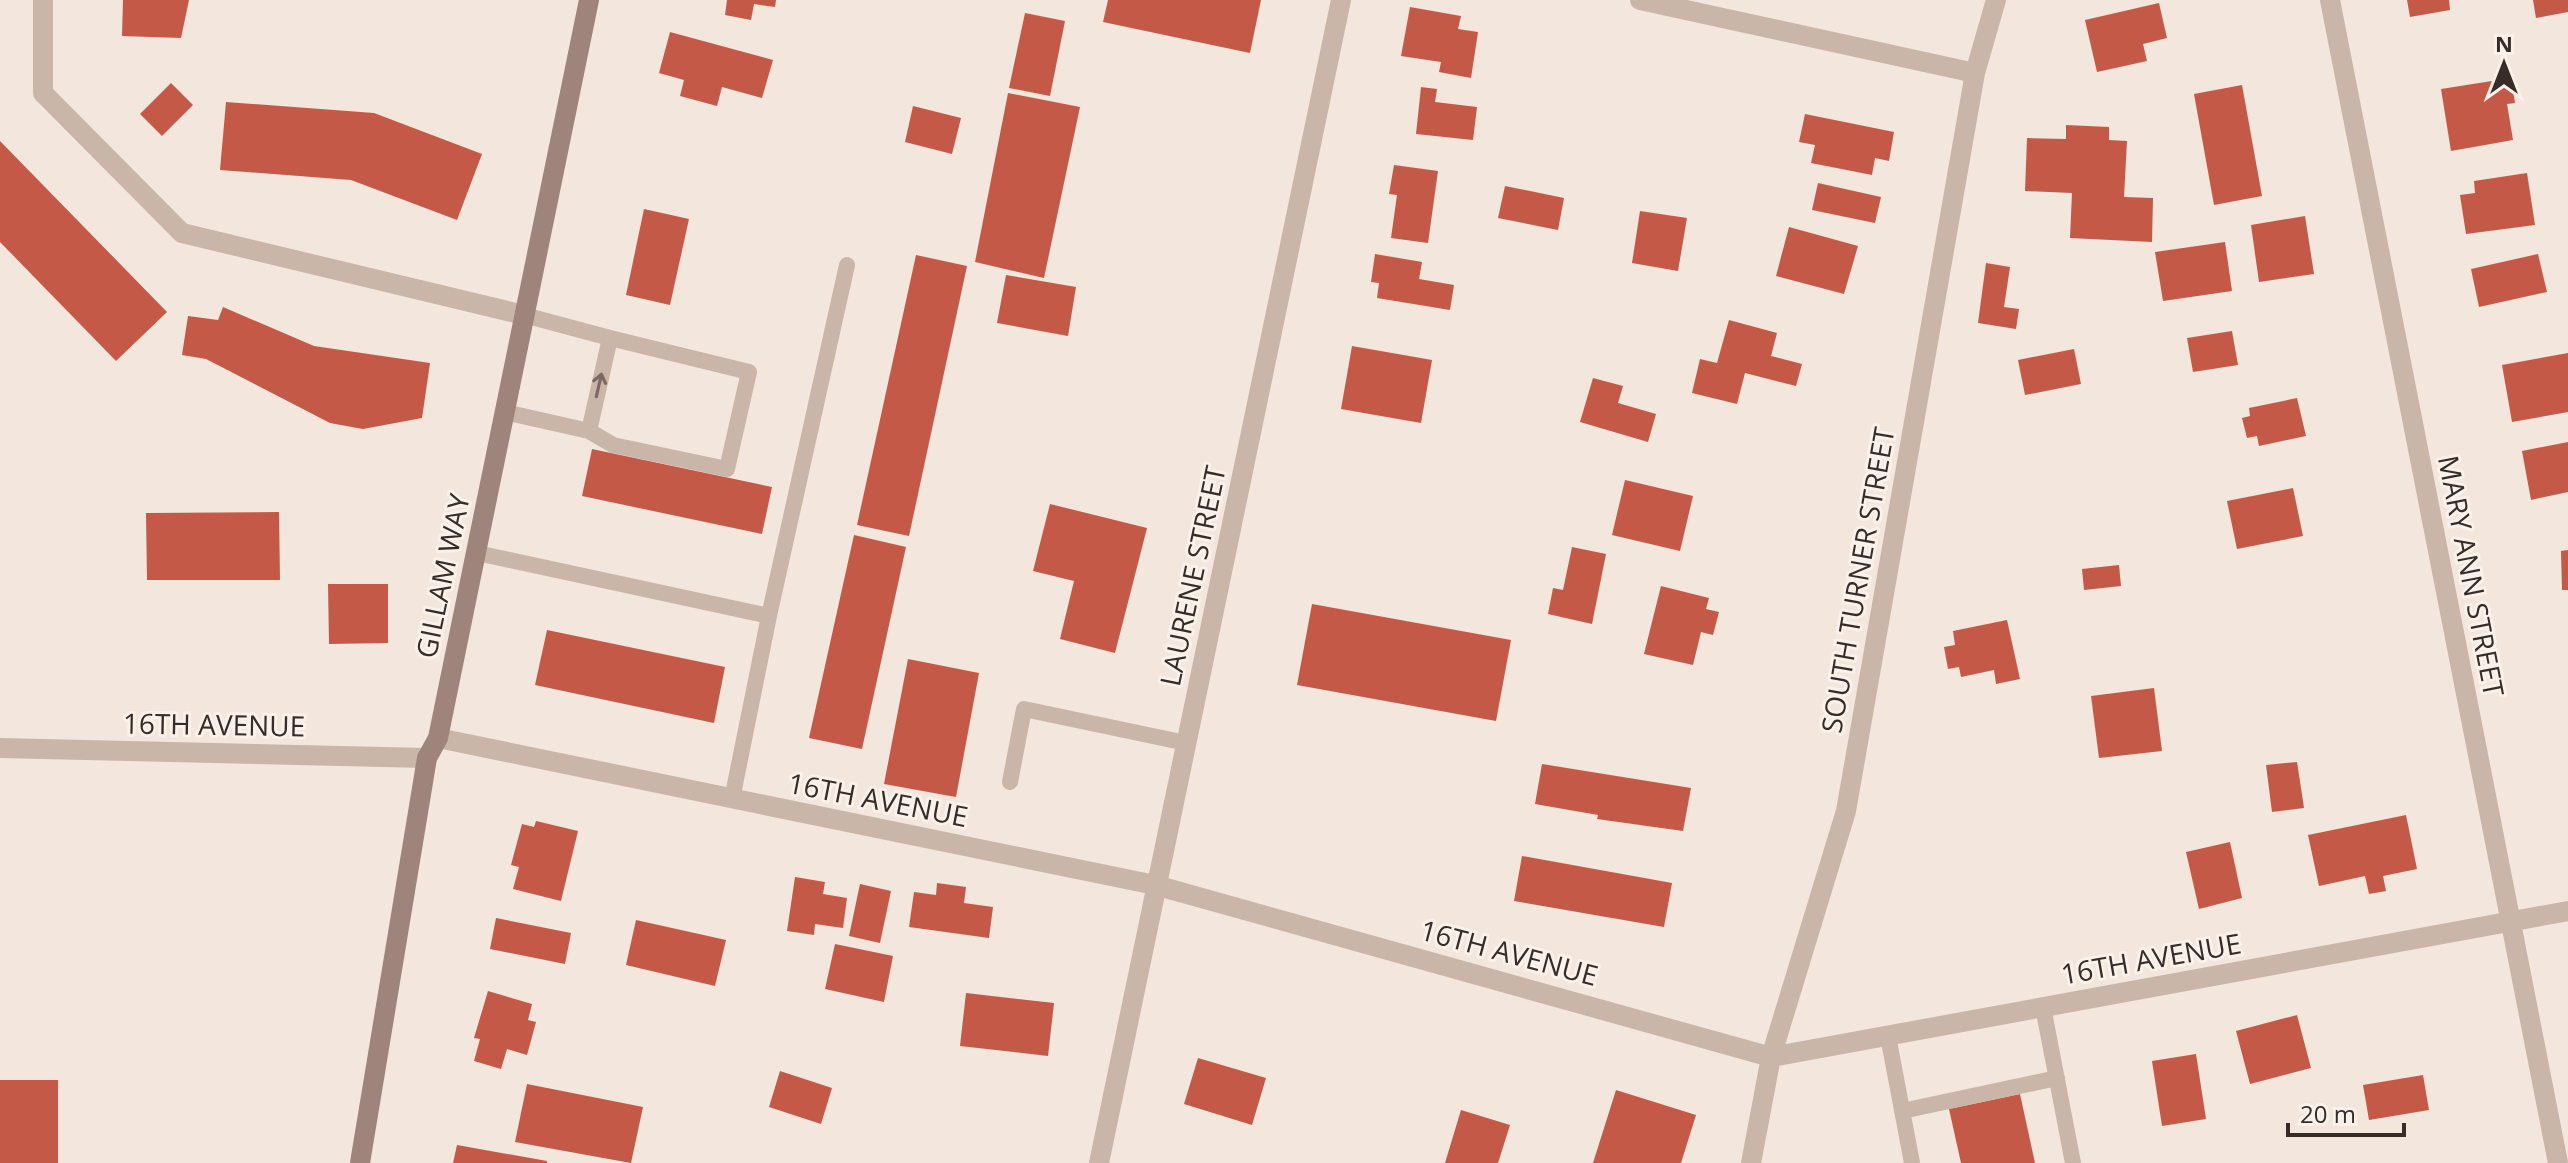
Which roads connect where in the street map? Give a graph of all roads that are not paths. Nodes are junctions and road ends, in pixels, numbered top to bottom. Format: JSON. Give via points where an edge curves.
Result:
{"nodes":[{"id":1,"x":43,"y":0,"type":"edge"},
{"id":2,"x":589,"y":0,"type":"edge"},
{"id":3,"x":1341,"y":0,"type":"edge"},
{"id":4,"x":1640,"y":0,"type":"edge"},
{"id":5,"x":1996,"y":0,"type":"edge"},
{"id":6,"x":2330,"y":0,"type":"edge"},
{"id":7,"x":1975,"y":73,"type":"junction"},
{"id":8,"x":847,"y":265,"type":"dead end"},
{"id":9,"x":524,"y":315,"type":"junction"},
{"id":10,"x":610,"y":338,"type":"junction"},
{"id":11,"x":505,"y":412,"type":"junction"},
{"id":12,"x":589,"y":431,"type":"junction"},
{"id":13,"x":477,"y":553,"type":"junction"},
{"id":14,"x":769,"y":616,"type":"junction"},
{"id":15,"x":438,"y":738,"type":"junction"},
{"id":16,"x":1186,"y":743,"type":"junction"},
{"id":17,"x":0,"y":748,"type":"edge"},
{"id":18,"x":427,"y":758,"type":"junction"},
{"id":19,"x":1010,"y":782,"type":"dead end"},
{"id":20,"x":732,"y":799,"type":"junction"},
{"id":21,"x":1155,"y":885,"type":"junction"},
{"id":22,"x":2568,"y":911,"type":"edge"},
{"id":23,"x":2510,"y":922,"type":"junction"},
{"id":24,"x":2043,"y":1007,"type":"junction"},
{"id":25,"x":1888,"y":1036,"type":"junction"},
{"id":26,"x":1771,"y":1057,"type":"junction"},
{"id":27,"x":2057,"y":1078,"type":"junction"},
{"id":28,"x":1902,"y":1111,"type":"junction"},
{"id":29,"x":360,"y":1163,"type":"edge"},
{"id":30,"x":1099,"y":1163,"type":"edge"},
{"id":31,"x":1751,"y":1163,"type":"edge"},
{"id":32,"x":1912,"y":1163,"type":"edge"},
{"id":33,"x":2073,"y":1163,"type":"edge"},
{"id":34,"x":2558,"y":1163,"type":"edge"}],
"edges":[{"from":1,"to":9,"type":"street","via":[[43,93],[182,233]]},
{"from":2,"to":9,"type":"street","name":"GILLAM WAY"},
{"from":3,"to":16,"type":"street","name":"LAURENE STREET"},
{"from":4,"to":7,"type":"street"},
{"from":5,"to":7,"type":"street","name":"SOUTH TURNER STREET"},
{"from":6,"to":23,"type":"street","name":"MARY ANN STREET"},
{"from":7,"to":26,"type":"street","name":"SOUTH TURNER STREET","via":[[1846,811]]},
{"from":8,"to":14,"type":"lane"},
{"from":9,"to":10,"type":"lane"},
{"from":9,"to":11,"type":"street","name":"GILLAM WAY"},
{"from":12,"to":10,"type":"lane","one_way":true},
{"from":10,"to":12,"type":"lane","via":[[749,372],[727,469],[613,445]]},
{"from":11,"to":12,"type":"lane"},
{"from":11,"to":13,"type":"street","name":"GILLAM WAY"},
{"from":13,"to":14,"type":"lane"},
{"from":13,"to":15,"type":"street","name":"GILLAM WAY"},
{"from":14,"to":20,"type":"lane"},
{"from":15,"to":18,"type":"street","name":"GILLAM WAY"},
{"from":15,"to":20,"type":"street","name":"16TH AVENUE"},
{"from":16,"to":19,"type":"lane","via":[[1024,709]]},
{"from":16,"to":21,"type":"street","name":"LAURENE STREET"},
{"from":17,"to":18,"type":"street","name":"16TH AVENUE"},
{"from":18,"to":29,"type":"street","name":"GILLAM WAY"},
{"from":20,"to":21,"type":"street","name":"16TH AVENUE"},
{"from":21,"to":26,"type":"street","name":"16TH AVENUE"},
{"from":21,"to":30,"type":"street","name":"LAURENE STREET"},
{"from":22,"to":23,"type":"street","name":"16TH AVENUE"},
{"from":23,"to":24,"type":"street","name":"16TH AVENUE"},
{"from":23,"to":34,"type":"street","name":"MARY ANN STREET"},
{"from":24,"to":25,"type":"street","name":"16TH AVENUE"},
{"from":24,"to":27,"type":"lane"},
{"from":25,"to":26,"type":"street","name":"16TH AVENUE"},
{"from":25,"to":28,"type":"lane"},
{"from":26,"to":31,"type":"street","name":"SOUTH TURNER STREET"},
{"from":27,"to":28,"type":"lane"},
{"from":27,"to":33,"type":"lane"},
{"from":28,"to":32,"type":"lane"}]}
